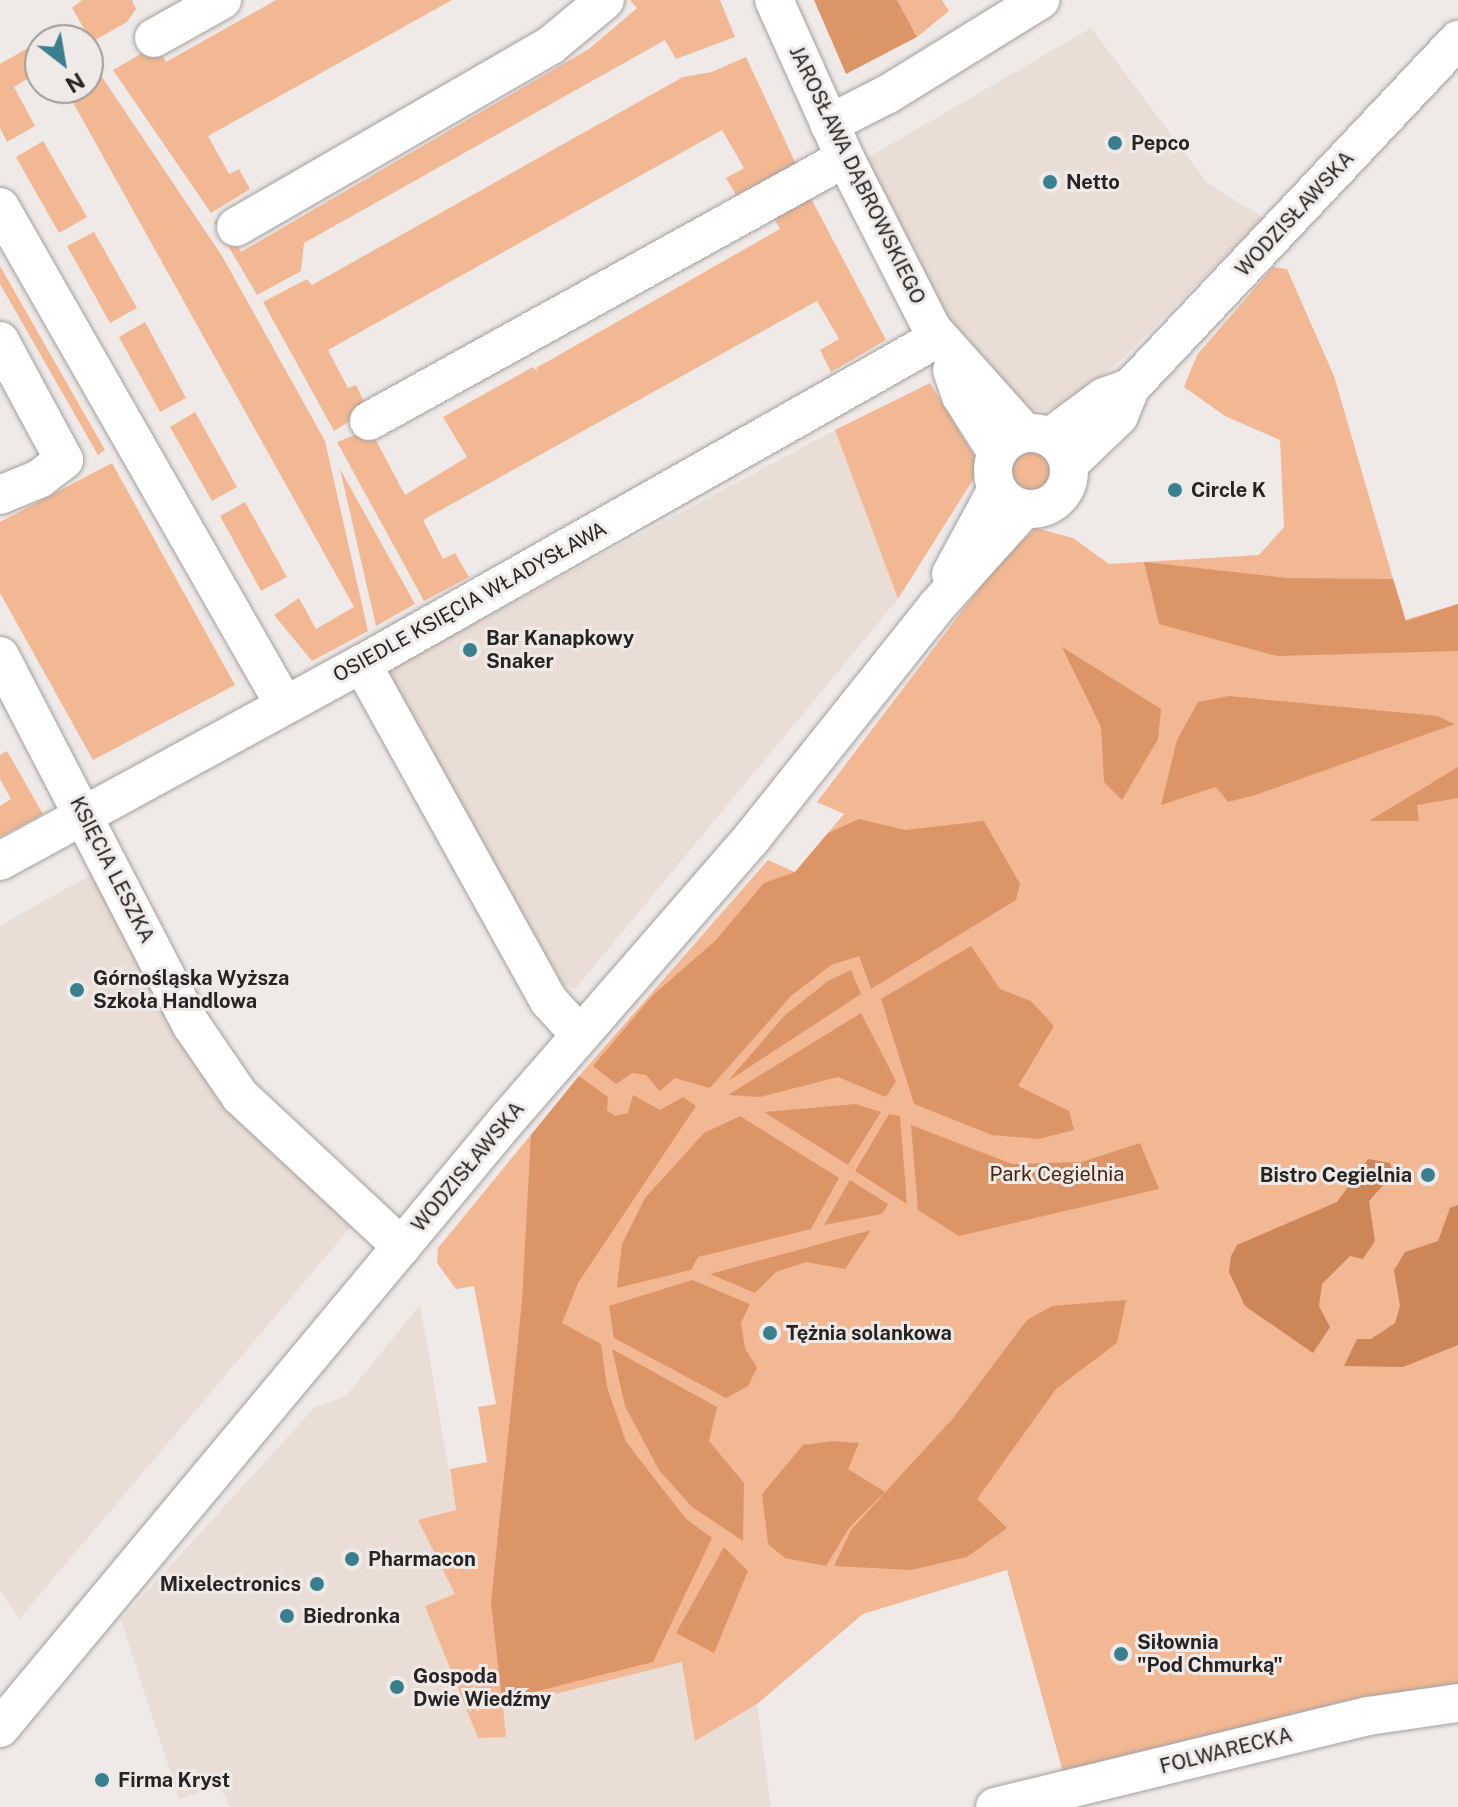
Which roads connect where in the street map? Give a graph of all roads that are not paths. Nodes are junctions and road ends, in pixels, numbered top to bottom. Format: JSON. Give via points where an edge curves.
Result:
{"nodes":[{"id":1,"x":222,"y":0,"type":"edge"},
{"id":2,"x":605,"y":0,"type":"edge"},
{"id":3,"x":774,"y":0,"type":"edge"},
{"id":4,"x":1040,"y":0,"type":"edge"},
{"id":5,"x":154,"y":38,"type":"dead end"},
{"id":6,"x":1458,"y":40,"type":"edge"},
{"id":7,"x":829,"y":124,"type":"junction"},
{"id":8,"x":845,"y":158,"type":"junction"},
{"id":9,"x":0,"y":207,"type":"edge"},
{"id":10,"x":236,"y":227,"type":"dead end"},
{"id":11,"x":0,"y":341,"type":"edge"},
{"id":12,"x":941,"y":343,"type":"junction"},
{"id":13,"x":369,"y":421,"type":"dead end"},
{"id":14,"x":1027,"y":464,"type":"junction"},
{"id":15,"x":0,"y":495,"type":"edge"},
{"id":16,"x":0,"y":656,"type":"edge"},
{"id":17,"x":362,"y":664,"type":"junction"},
{"id":18,"x":284,"y":704,"type":"junction"},
{"id":19,"x":83,"y":814,"type":"junction"},
{"id":20,"x":0,"y":861,"type":"edge"},
{"id":21,"x":580,"y":1035,"type":"junction"},
{"id":22,"x":402,"y":1247,"type":"junction"},
{"id":23,"x":1458,"y":1703,"type":"edge"},
{"id":24,"x":0,"y":1728,"type":"edge"},
{"id":25,"x":995,"y":1807,"type":"edge"}],
"edges":[{"from":1,"to":5,"type":"street"},
{"from":2,"to":10,"type":"street","via":[[551,45]]},
{"from":3,"to":7,"type":"street","name":"JAROSŁAWA DĄBROWSKIEGO"},
{"from":4,"to":7,"type":"street","via":[[888,94]]},
{"from":6,"to":14,"type":"street","name":"WODZISŁAWSKA","via":[[1131,387],[1119,416]]},
{"from":7,"to":8,"type":"street","name":"JAROSŁAWA DĄBROWSKIEGO"},
{"from":8,"to":12,"type":"street","name":"JAROSŁAWA DĄBROWSKIEGO"},
{"from":8,"to":13,"type":"street"},
{"from":9,"to":18,"type":"street"},
{"from":11,"to":15,"type":"street","via":[[64,460],[39,479]]},
{"from":12,"to":14,"type":"street","name":"JAROSŁAWA DĄBROWSKIEGO","via":[[961,396]]},
{"from":12,"to":17,"type":"street","name":"OSIEDLE KSIĘCIA WŁADYSŁAWA"},
{"from":14,"to":21,"type":"street","name":"WODZISŁAWSKA","via":[[937,606],[751,839]]},
{"from":16,"to":19,"type":"street","name":"KSIĘCIA LESZKA"},
{"from":17,"to":18,"type":"street","name":"OSIEDLE KSIĘCIA WŁADYSŁAWA"},
{"from":17,"to":21,"type":"street","via":[[549,1001]]},
{"from":18,"to":19,"type":"street","name":"OSIEDLE KSIĘCIA WŁADYSŁAWA"},
{"from":19,"to":20,"type":"street","name":"OSIEDLE KSIĘCIA WŁADYSŁAWA"},
{"from":19,"to":22,"type":"street","name":"KSIĘCIA LESZKA","via":[[192,1026],[240,1096]]},
{"from":21,"to":22,"type":"street","name":"WODZISŁAWSKA"},
{"from":22,"to":24,"type":"street","name":"WODZISŁAWSKA"},
{"from":23,"to":25,"type":"street","name":"FOLWARECKA","via":[[1368,1716]]}]}
